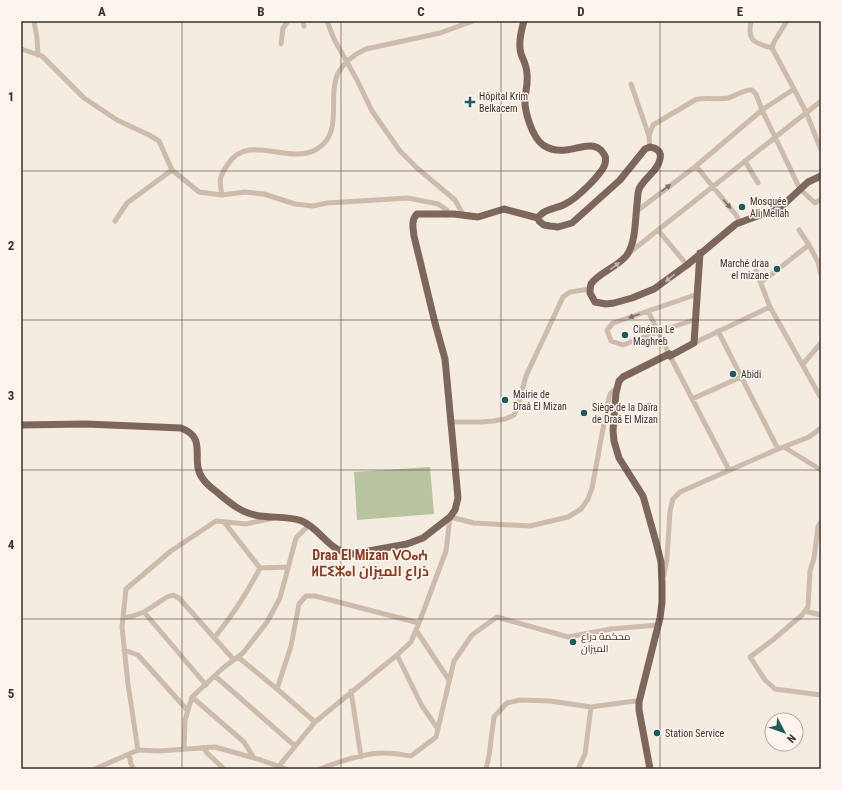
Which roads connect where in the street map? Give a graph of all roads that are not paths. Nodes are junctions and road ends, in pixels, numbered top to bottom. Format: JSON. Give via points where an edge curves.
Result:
{"nodes":[{"id":1,"x":34,"y":21,"type":"edge"},
{"id":2,"x":288,"y":21,"type":"edge"},
{"id":3,"x":327,"y":21,"type":"edge"},
{"id":4,"x":473,"y":21,"type":"edge"},
{"id":5,"x":524,"y":21,"type":"edge"},
{"id":6,"x":751,"y":21,"type":"edge"},
{"id":7,"x":787,"y":21,"type":"edge"},
{"id":8,"x":282,"y":44,"type":"dead end"},
{"id":9,"x":772,"y":48,"type":"junction"},
{"id":10,"x":21,"y":49,"type":"edge"},
{"id":11,"x":38,"y":54,"type":"junction"},
{"id":12,"x":346,"y":63,"type":"junction"},
{"id":13,"x":631,"y":84,"type":"dead end"},
{"id":14,"x":794,"y":89,"type":"junction"},
{"id":15,"x":821,"y":101,"type":"edge"},
{"id":16,"x":762,"y":110,"type":"junction"},
{"id":17,"x":806,"y":112,"type":"junction"},
{"id":18,"x":649,"y":136,"type":"junction"},
{"id":19,"x":775,"y":136,"type":"junction"},
{"id":20,"x":650,"y":147,"type":"junction"},
{"id":21,"x":821,"y":150,"type":"edge"},
{"id":22,"x":745,"y":162,"type":"junction"},
{"id":23,"x":696,"y":166,"type":"junction"},
{"id":24,"x":172,"y":170,"type":"junction"},
{"id":25,"x":821,"y":176,"type":"edge"},
{"id":26,"x":758,"y":183,"type":"dead end"},
{"id":27,"x":712,"y":188,"type":"junction"},
{"id":28,"x":800,"y":189,"type":"junction"},
{"id":29,"x":222,"y":195,"type":"junction"},
{"id":30,"x":821,"y":199,"type":"edge"},
{"id":31,"x":637,"y":211,"type":"junction"},
{"id":32,"x":447,"y":215,"type":"junction"},
{"id":33,"x":464,"y":216,"type":"junction"},
{"id":34,"x":538,"y":218,"type":"junction"},
{"id":35,"x":115,"y":221,"type":"dead end"},
{"id":36,"x":740,"y":222,"type":"junction"},
{"id":37,"x":658,"y":230,"type":"junction"},
{"id":38,"x":799,"y":230,"type":"dead end"},
{"id":39,"x":809,"y":245,"type":"junction"},
{"id":40,"x":700,"y":253,"type":"junction"},
{"id":41,"x":627,"y":254,"type":"junction"},
{"id":42,"x":687,"y":265,"type":"junction"},
{"id":43,"x":756,"y":271,"type":"dead end"},
{"id":44,"x":821,"y":275,"type":"edge"},
{"id":45,"x":761,"y":282,"type":"junction"},
{"id":46,"x":590,"y":289,"type":"junction"},
{"id":47,"x":698,"y":294,"type":"junction"},
{"id":48,"x":770,"y":306,"type":"junction"},
{"id":49,"x":648,"y":311,"type":"junction"},
{"id":50,"x":696,"y":320,"type":"junction"},
{"id":51,"x":718,"y":331,"type":"junction"},
{"id":52,"x":658,"y":332,"type":"junction"},
{"id":53,"x":821,"y":342,"type":"edge"},
{"id":54,"x":694,"y":343,"type":"junction"},
{"id":55,"x":669,"y":355,"type":"junction"},
{"id":56,"x":803,"y":364,"type":"junction"},
{"id":57,"x":741,"y":376,"type":"junction"},
{"id":58,"x":617,"y":386,"type":"junction"},
{"id":59,"x":821,"y":398,"type":"edge"},
{"id":60,"x":692,"y":399,"type":"junction"},
{"id":61,"x":450,"y":422,"type":"junction"},
{"id":62,"x":21,"y":425,"type":"edge"},
{"id":63,"x":821,"y":428,"type":"edge"},
{"id":64,"x":784,"y":447,"type":"junction"},
{"id":65,"x":778,"y":449,"type":"junction"},
{"id":66,"x":729,"y":470,"type":"junction"},
{"id":67,"x":821,"y":470,"type":"edge"},
{"id":68,"x":277,"y":517,"type":"junction"},
{"id":69,"x":450,"y":517,"type":"junction"},
{"id":70,"x":821,"y":521,"type":"edge"},
{"id":71,"x":224,"y":522,"type":"junction"},
{"id":72,"x":309,"y":525,"type":"junction"},
{"id":73,"x":288,"y":567,"type":"junction"},
{"id":74,"x":260,"y":568,"type":"junction"},
{"id":75,"x":662,"y":587,"type":"junction"},
{"id":76,"x":805,"y":611,"type":"junction"},
{"id":77,"x":144,"y":612,"type":"junction"},
{"id":78,"x":821,"y":615,"type":"edge"},
{"id":79,"x":123,"y":618,"type":"junction"},
{"id":80,"x":419,"y":623,"type":"junction"},
{"id":81,"x":656,"y":625,"type":"junction"},
{"id":82,"x":416,"y":630,"type":"junction"},
{"id":83,"x":214,"y":638,"type":"junction"},
{"id":84,"x":124,"y":650,"type":"junction"},
{"id":85,"x":397,"y":655,"type":"junction"},
{"id":86,"x":236,"y":659,"type":"junction"},
{"id":87,"x":215,"y":676,"type":"junction"},
{"id":88,"x":450,"y":680,"type":"junction"},
{"id":89,"x":206,"y":685,"type":"junction"},
{"id":90,"x":277,"y":689,"type":"junction"},
{"id":91,"x":351,"y":691,"type":"junction"},
{"id":92,"x":821,"y":695,"type":"edge"},
{"id":93,"x":192,"y":697,"type":"junction"},
{"id":94,"x":635,"y":701,"type":"junction"},
{"id":95,"x":591,"y":707,"type":"junction"},
{"id":96,"x":188,"y":711,"type":"junction"},
{"id":97,"x":315,"y":722,"type":"junction"},
{"id":98,"x":438,"y":729,"type":"junction"},
{"id":99,"x":295,"y":746,"type":"junction"},
{"id":100,"x":204,"y":748,"type":"junction"},
{"id":101,"x":184,"y":749,"type":"junction"},
{"id":102,"x":138,"y":750,"type":"junction"},
{"id":103,"x":129,"y":754,"type":"junction"},
{"id":104,"x":361,"y":757,"type":"junction"},
{"id":105,"x":254,"y":758,"type":"junction"},
{"id":106,"x":279,"y":766,"type":"junction"},
{"id":107,"x":95,"y":769,"type":"edge"},
{"id":108,"x":134,"y":769,"type":"edge"},
{"id":109,"x":224,"y":769,"type":"edge"},
{"id":110,"x":286,"y":769,"type":"edge"},
{"id":111,"x":320,"y":769,"type":"edge"},
{"id":112,"x":486,"y":769,"type":"edge"},
{"id":113,"x":578,"y":769,"type":"edge"},
{"id":114,"x":645,"y":769,"type":"edge"},
{"id":115,"x":650,"y":769,"type":"edge"}],
"edges":[{"from":1,"to":11,"type":"street"},
{"from":2,"to":8,"type":"street","via":[[283,28]]},
{"from":3,"to":12,"type":"street"},
{"from":4,"to":12,"type":"street","via":[[440,33],[366,49],[355,54]]},
{"from":5,"to":34,"type":"main road","via":[[520,44],[527,73],[525,106],[532,133],[543,145],[551,149],[566,150],[592,146],[602,151],[606,157],[602,170],[587,186],[567,203],[542,213]]},
{"from":6,"to":9,"type":"street","via":[[750,37],[763,46]]},
{"from":7,"to":9,"type":"street"},
{"from":9,"to":14,"type":"street"},
{"from":10,"to":11,"type":"street"},
{"from":11,"to":24,"type":"street","via":[[84,98],[117,120],[159,141]]},
{"from":12,"to":29,"type":"street","via":[[336,80],[333,122],[325,142],[305,154],[289,155],[251,149],[240,153],[231,159],[219,181]]},
{"from":12,"to":33,"type":"street","via":[[372,111],[400,151],[455,200]]},
{"from":13,"to":18,"type":"street"},
{"from":14,"to":16,"type":"street"},
{"from":14,"to":17,"type":"street"},
{"from":15,"to":17,"type":"street"},
{"from":16,"to":18,"type":"street","via":[[755,92],[750,89],[729,97],[695,100],[652,125]]},
{"from":16,"to":19,"type":"street"},
{"from":16,"to":23,"type":"street"},
{"from":17,"to":19,"type":"street"},
{"from":17,"to":21,"type":"street"},
{"from":18,"to":20,"type":"street"},
{"from":19,"to":22,"type":"street"},
{"from":19,"to":28,"type":"street"},
{"from":20,"to":31,"type":"main road","via":[[658,150],[660,160],[639,188]]},
{"from":20,"to":34,"type":"main road","via":[[620,180],[572,222],[558,227],[544,225]]},
{"from":22,"to":26,"type":"street"},
{"from":22,"to":27,"type":"street"},
{"from":23,"to":27,"type":"street"},
{"from":31,"to":23,"type":"street","one_way":true},
{"from":24,"to":29,"type":"street","via":[[199,192]]},
{"from":24,"to":35,"type":"street","via":[[127,203]]},
{"from":25,"to":28,"type":"main road"},
{"from":27,"to":36,"type":"street","one_way":true},
{"from":27,"to":37,"type":"street"},
{"from":28,"to":30,"type":"street","via":[[815,204]]},
{"from":28,"to":36,"type":"main road","via":[[782,207]]},
{"from":29,"to":32,"type":"street","via":[[245,192],[264,194],[295,204],[313,206],[408,198],[438,204],[447,210]]},
{"from":31,"to":41,"type":"main road","via":[[634,237]]},
{"from":32,"to":33,"type":"main road"},
{"from":32,"to":61,"type":"main road","via":[[419,214],[413,222],[414,236],[445,359]]},
{"from":33,"to":34,"type":"main road","via":[[478,217],[504,209]]},
{"from":36,"to":40,"type":"main road"},
{"from":37,"to":41,"type":"street"},
{"from":37,"to":42,"type":"street"},
{"from":38,"to":39,"type":"street"},
{"from":39,"to":44,"type":"street","via":[[818,262]]},
{"from":39,"to":45,"type":"street"},
{"from":40,"to":42,"type":"main road"},
{"from":40,"to":47,"type":"main road"},
{"from":46,"to":41,"type":"main road","one_way":true,"via":[[591,284],[617,265]]},
{"from":42,"to":46,"type":"main road","one_way":true,"via":[[654,289],[614,303],[595,302]]},
{"from":43,"to":45,"type":"street"},
{"from":45,"to":48,"type":"street"},
{"from":46,"to":61,"type":"street","via":[[570,292],[564,297],[526,376],[518,409],[514,415],[493,421]]},
{"from":47,"to":49,"type":"street"},
{"from":47,"to":50,"type":"main road"},
{"from":48,"to":51,"type":"street"},
{"from":48,"to":56,"type":"street"},
{"from":49,"to":52,"type":"street"},
{"from":49,"to":52,"type":"street","one_way":true,"via":[[613,323],[607,330],[608,336],[611,341],[623,345]]},
{"from":50,"to":52,"type":"street"},
{"from":50,"to":54,"type":"main road"},
{"from":51,"to":54,"type":"street"},
{"from":51,"to":57,"type":"street"},
{"from":52,"to":55,"type":"street"},
{"from":53,"to":56,"type":"street"},
{"from":54,"to":55,"type":"main road"},
{"from":55,"to":58,"type":"main road","via":[[623,377]]},
{"from":55,"to":60,"type":"street"},
{"from":56,"to":59,"type":"street"},
{"from":57,"to":60,"type":"street"},
{"from":57,"to":65,"type":"street"},
{"from":58,"to":69,"type":"street","via":[[610,394],[608,402],[592,488],[588,500],[580,508],[568,517],[530,526],[474,523]]},
{"from":58,"to":75,"type":"main road","via":[[614,441],[619,458],[643,496],[661,562]]},
{"from":60,"to":66,"type":"street"},
{"from":61,"to":69,"type":"main road","via":[[458,498]]},
{"from":62,"to":68,"type":"main road","via":[[86,424],[181,428],[195,439],[198,446],[197,467],[209,486],[248,514]]},
{"from":63,"to":64,"type":"street","via":[[809,437]]},
{"from":64,"to":65,"type":"street"},
{"from":64,"to":67,"type":"street"},
{"from":65,"to":66,"type":"street"},
{"from":66,"to":75,"type":"street","via":[[680,492],[674,499],[670,511]]},
{"from":68,"to":71,"type":"street","via":[[246,524]]},
{"from":68,"to":72,"type":"main road","via":[[297,519]]},
{"from":69,"to":72,"type":"main road","via":[[423,538],[408,544],[352,554],[334,548]]},
{"from":69,"to":80,"type":"street","via":[[446,551]]},
{"from":70,"to":76,"type":"street","via":[[810,571],[808,607]]},
{"from":71,"to":74,"type":"street"},
{"from":71,"to":79,"type":"street","via":[[216,521],[172,551],[126,589]]},
{"from":72,"to":73,"type":"street","via":[[296,538]]},
{"from":73,"to":74,"type":"street"},
{"from":73,"to":86,"type":"street","via":[[280,598],[268,622]]},
{"from":74,"to":83,"type":"street","via":[[233,615]]},
{"from":75,"to":81,"type":"main road","via":[[662,602]]},
{"from":76,"to":78,"type":"street"},
{"from":76,"to":92,"type":"street","via":[[774,640],[750,657],[765,680],[775,689]]},
{"from":77,"to":79,"type":"street"},
{"from":77,"to":83,"type":"street","via":[[173,595],[179,598]]},
{"from":77,"to":89,"type":"street"},
{"from":79,"to":84,"type":"street"},
{"from":80,"to":82,"type":"street"},
{"from":80,"to":90,"type":"street","via":[[315,596],[306,596],[299,604],[291,646]]},
{"from":81,"to":88,"type":"street","via":[[568,636],[497,617],[472,635],[454,661]]},
{"from":81,"to":94,"type":"main road"},
{"from":81,"to":115,"type":"main road","via":[[639,702],[640,721]]},
{"from":82,"to":85,"type":"street","via":[[411,642]]},
{"from":82,"to":88,"type":"street"},
{"from":83,"to":86,"type":"street"},
{"from":84,"to":96,"type":"street","via":[[138,655]]},
{"from":84,"to":102,"type":"street"},
{"from":85,"to":91,"type":"street"},
{"from":85,"to":98,"type":"street","via":[[422,706]]},
{"from":86,"to":87,"type":"street"},
{"from":86,"to":90,"type":"street"},
{"from":87,"to":89,"type":"street"},
{"from":87,"to":99,"type":"street"},
{"from":88,"to":98,"type":"street"},
{"from":89,"to":93,"type":"street"},
{"from":90,"to":97,"type":"street"},
{"from":91,"to":97,"type":"street"},
{"from":91,"to":104,"type":"street"},
{"from":93,"to":96,"type":"street"},
{"from":93,"to":105,"type":"street","via":[[244,742]]},
{"from":94,"to":95,"type":"street"},
{"from":94,"to":114,"type":"main road","via":[[634,713]]},
{"from":95,"to":112,"type":"street","via":[[550,701],[520,700],[507,703],[494,717]]},
{"from":95,"to":113,"type":"street","via":[[585,754]]},
{"from":96,"to":101,"type":"street","via":[[185,720]]},
{"from":97,"to":99,"type":"street"},
{"from":98,"to":104,"type":"street","via":[[436,737],[411,756],[385,753]]},
{"from":99,"to":106,"type":"street"},
{"from":100,"to":101,"type":"street"},
{"from":100,"to":105,"type":"street","via":[[215,747]]},
{"from":100,"to":109,"type":"street"},
{"from":101,"to":102,"type":"street"},
{"from":102,"to":103,"type":"street"},
{"from":103,"to":107,"type":"street"},
{"from":103,"to":108,"type":"street"},
{"from":104,"to":111,"type":"street"},
{"from":105,"to":106,"type":"street"},
{"from":106,"to":110,"type":"street"}]}
